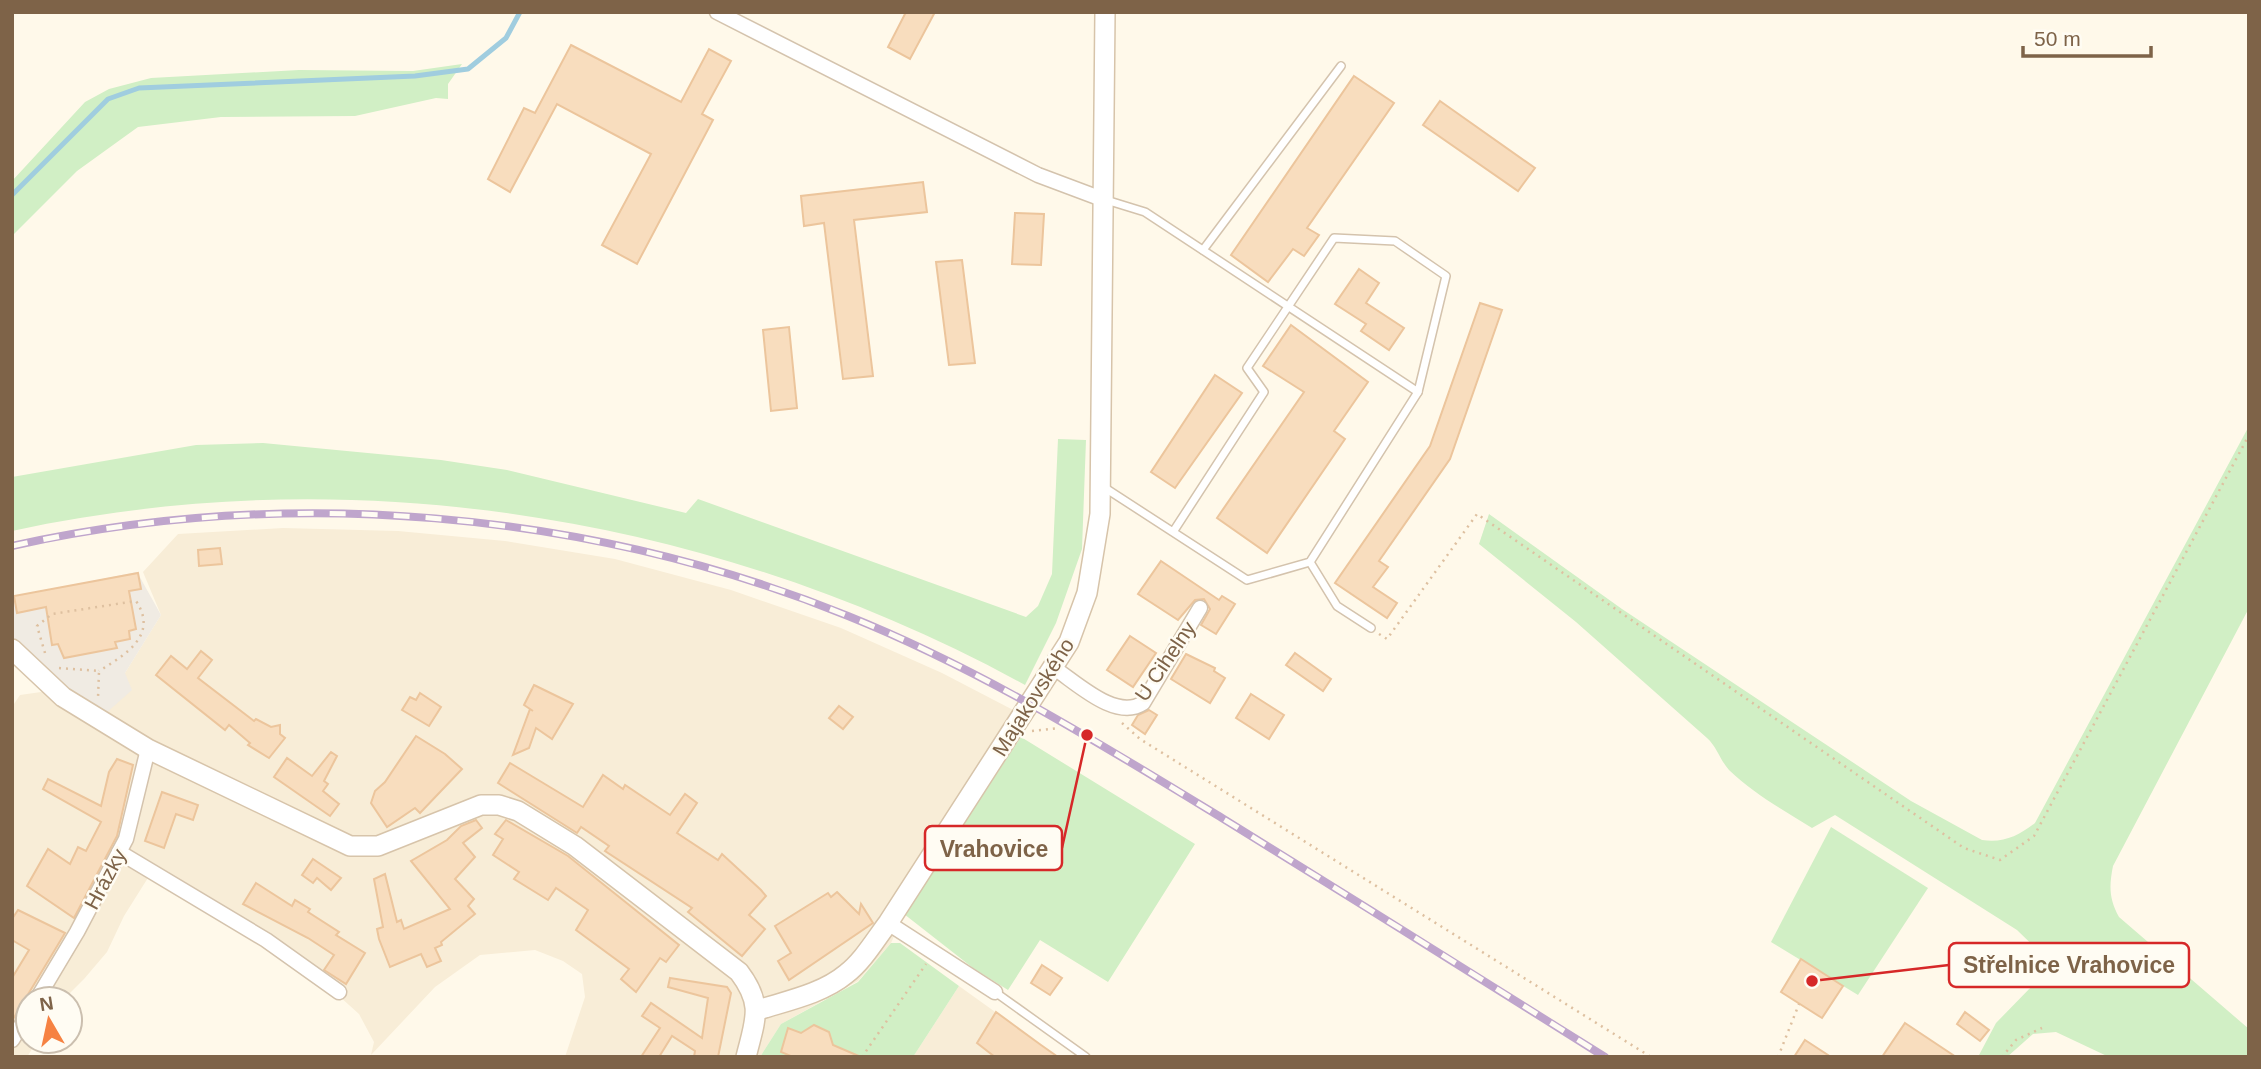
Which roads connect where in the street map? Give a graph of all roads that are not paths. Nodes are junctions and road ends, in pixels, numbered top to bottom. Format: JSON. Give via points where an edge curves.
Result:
{"nodes":[{"id":1,"x":717,"y":12,"type":"edge"},
{"id":2,"x":1105,"y":12,"type":"edge"},
{"id":3,"x":1341,"y":66,"type":"dead end"},
{"id":4,"x":1102,"y":199,"type":"junction"},
{"id":5,"x":1203,"y":250,"type":"junction"},
{"id":6,"x":1286,"y":305,"type":"junction"},
{"id":7,"x":1418,"y":392,"type":"junction"},
{"id":8,"x":1101,"y":485,"type":"junction"},
{"id":9,"x":1173,"y":532,"type":"junction"},
{"id":10,"x":1310,"y":562,"type":"junction"},
{"id":11,"x":1200,"y":608,"type":"dead end"},
{"id":12,"x":1371,"y":628,"type":"road end"},
{"id":13,"x":12,"y":649,"type":"edge"},
{"id":14,"x":1054,"y":668,"type":"junction"},
{"id":15,"x":148,"y":749,"type":"junction"},
{"id":16,"x":119,"y":852,"type":"junction"},
{"id":17,"x":888,"y":923,"type":"junction"},
{"id":18,"x":45,"y":985,"type":"edge"},
{"id":19,"x":339,"y":992,"type":"dead end"},
{"id":20,"x":995,"y":992,"type":"joint"},
{"id":21,"x":758,"y":1010,"type":"junction"},
{"id":22,"x":746,"y":1057,"type":"edge"},
{"id":23,"x":1086,"y":1057,"type":"edge"}],
"edges":[{"from":1,"to":4,"type":"street","via":[[1038,175]]},
{"from":2,"to":4,"type":"street","name":"Majakovského"},
{"from":3,"to":5,"type":"lane"},
{"from":4,"to":5,"type":"lane","via":[[1145,212]]},
{"from":4,"to":8,"type":"street","name":"Majakovského"},
{"from":5,"to":6,"type":"lane"},
{"from":6,"to":7,"type":"lane"},
{"from":6,"to":7,"type":"lane","via":[[1334,238],[1395,242],[1446,276]]},
{"from":6,"to":9,"type":"lane","via":[[1247,368],[1264,392]]},
{"from":7,"to":10,"type":"lane"},
{"from":8,"to":9,"type":"lane"},
{"from":8,"to":14,"type":"street","name":"Majakovského","via":[[1087,593]]},
{"from":9,"to":10,"type":"lane","via":[[1247,580]]},
{"from":10,"to":12,"type":"lane","via":[[1337,606]]},
{"from":11,"to":14,"type":"street","name":"U Cihelny","via":[[1143,703],[1131,709],[1116,708]]},
{"from":13,"to":15,"type":"street","via":[[64,697]]},
{"from":14,"to":17,"type":"street","name":"Majakovského"},
{"from":15,"to":16,"type":"street","name":"Hrázky"},
{"from":15,"to":21,"type":"street","via":[[350,846],[378,846],[481,805],[518,811],[575,846],[718,953],[747,982]]},
{"from":16,"to":18,"type":"street","name":"Hrázky"},
{"from":16,"to":19,"type":"street","via":[[266,940]]},
{"from":17,"to":20,"type":"street"},
{"from":17,"to":21,"type":"street","name":"Majakovského","via":[[837,980]]},
{"from":20,"to":23,"type":"lane"},
{"from":21,"to":22,"type":"street"}]}
